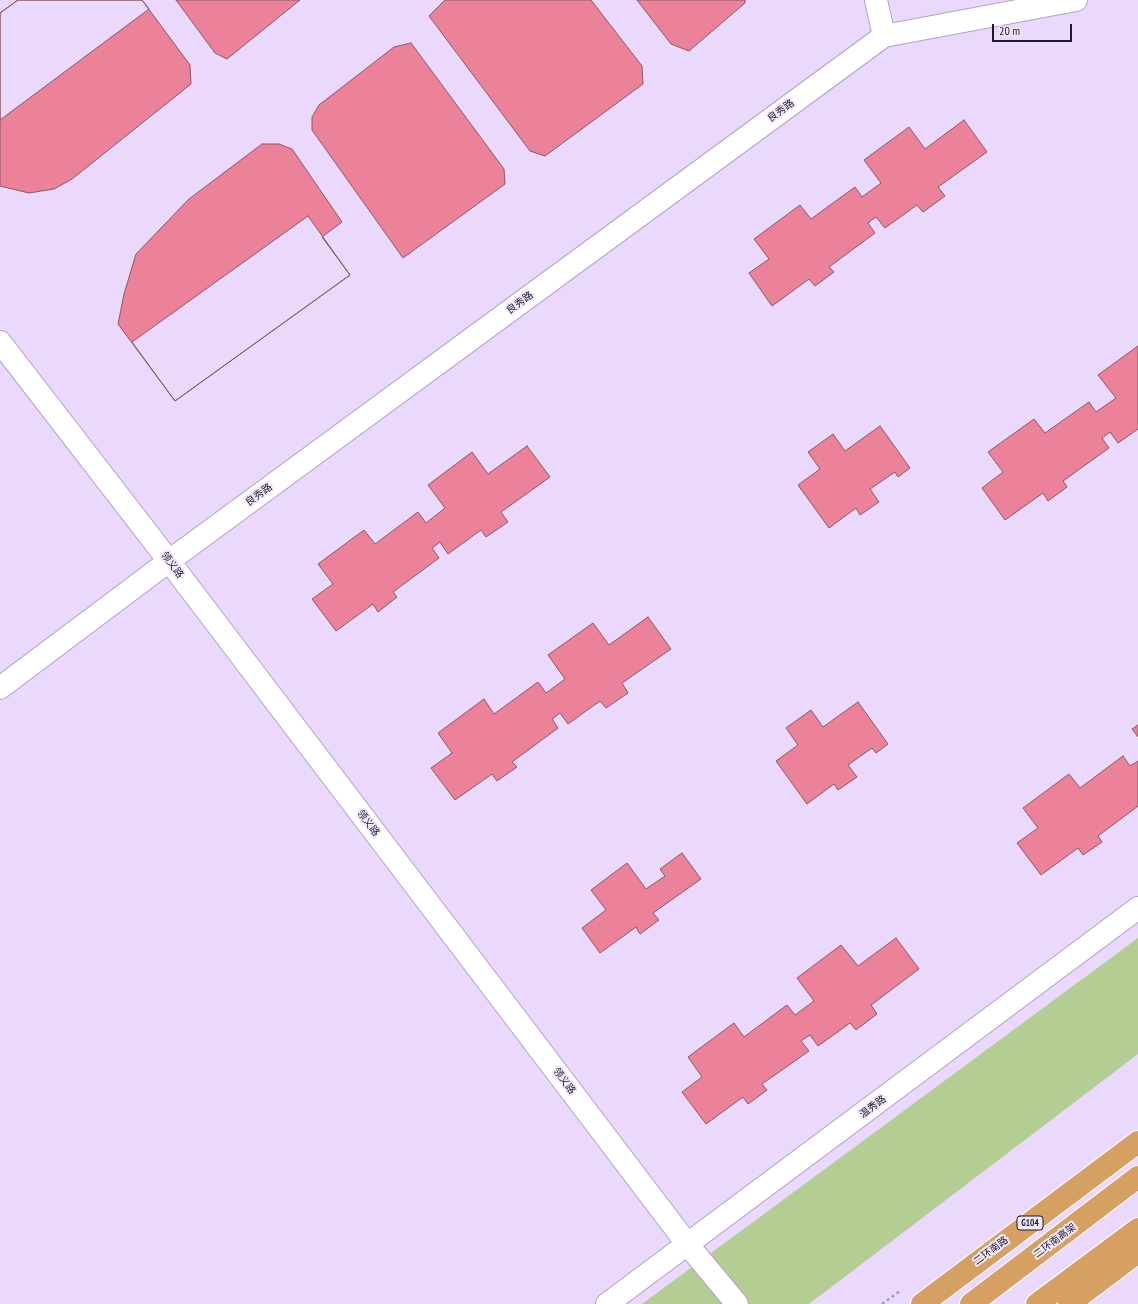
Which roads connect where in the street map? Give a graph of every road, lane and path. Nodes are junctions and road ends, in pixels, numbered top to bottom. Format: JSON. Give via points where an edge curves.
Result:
{"nodes":[{"id":1,"x":876,"y":0,"type":"edge"},
{"id":2,"x":1076,"y":0,"type":"edge"},
{"id":3,"x":884,"y":36,"type":"junction"},
{"id":4,"x":0,"y":342,"type":"edge"},
{"id":5,"x":169,"y":561,"type":"junction"},
{"id":6,"x":0,"y":688,"type":"edge"},
{"id":7,"x":1138,"y":908,"type":"edge"},
{"id":8,"x":1138,"y":1142,"type":"edge"},
{"id":9,"x":1138,"y":1177,"type":"edge"},
{"id":10,"x":1138,"y":1229,"type":"edge"},
{"id":11,"x":688,"y":1245,"type":"junction"},
{"id":12,"x":1138,"y":1252,"type":"edge"},
{"id":13,"x":607,"y":1304,"type":"edge"},
{"id":14,"x":736,"y":1304,"type":"edge"},
{"id":15,"x":922,"y":1304,"type":"edge"},
{"id":16,"x":971,"y":1304,"type":"edge"},
{"id":17,"x":1037,"y":1304,"type":"edge"},
{"id":18,"x":1069,"y":1304,"type":"edge"}],
"edges":[{"from":1,"to":3,"type":"street"},
{"from":2,"to":3,"type":"street","name":"良秀路"},
{"from":3,"to":5,"type":"street","name":"良秀路"},
{"from":4,"to":5,"type":"street","name":"领义路"},
{"from":5,"to":6,"type":"street","name":"良秀路"},
{"from":5,"to":11,"type":"street","name":"领义路"},
{"from":7,"to":11,"type":"street","name":"温秀路"},
{"from":8,"to":15,"type":"highway","name":"二环南路","number":"G104"},
{"from":9,"to":16,"type":"highway","name":"二环南高架"},
{"from":10,"to":17,"type":"highway"},
{"from":11,"to":13,"type":"street","name":"温秀路"},
{"from":11,"to":14,"type":"street","name":"领义路"},
{"from":12,"to":18,"type":"highway"}]}
